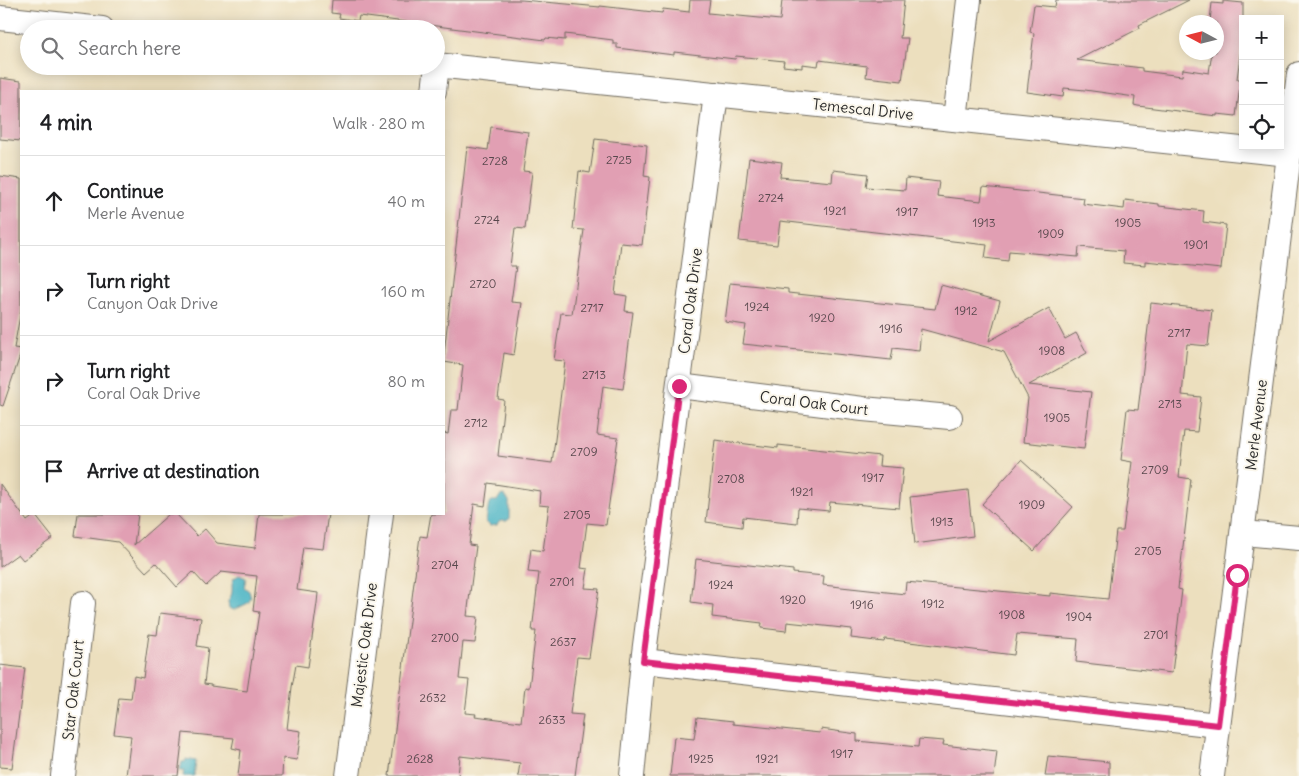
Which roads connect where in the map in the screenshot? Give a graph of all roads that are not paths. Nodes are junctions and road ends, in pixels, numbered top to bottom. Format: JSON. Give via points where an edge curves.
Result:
{"nodes":[{"id":1,"x":969,"y":0,"type":"edge"},
{"id":2,"x":0,"y":18,"type":"edge"},
{"id":3,"x":20,"y":20,"type":"edge"},
{"id":4,"x":445,"y":66,"type":"edge"},
{"id":5,"x":1299,"y":74,"type":"edge"},
{"id":6,"x":436,"y":75,"type":"edge"},
{"id":7,"x":434,"y":90,"type":"edge"},
{"id":8,"x":716,"y":94,"type":"junction"},
{"id":9,"x":954,"y":119,"type":"junction"},
{"id":10,"x":1289,"y":154,"type":"junction"},
{"id":11,"x":679,"y":386,"type":"junction"},
{"id":12,"x":950,"y":417,"type":"dead end"},
{"id":13,"x":381,"y":515,"type":"edge"},
{"id":14,"x":1243,"y":533,"type":"junction"},
{"id":15,"x":1299,"y":538,"type":"edge"},
{"id":16,"x":82,"y":603,"type":"dead end"},
{"id":17,"x":643,"y":661,"type":"junction"},
{"id":18,"x":1218,"y":725,"type":"junction"},
{"id":19,"x":63,"y":776,"type":"edge"},
{"id":20,"x":348,"y":776,"type":"edge"},
{"id":21,"x":632,"y":776,"type":"edge"},
{"id":22,"x":1212,"y":776,"type":"edge"}],
"edges":[{"from":1,"to":9,"type":"street"},
{"from":2,"to":3,"type":"street"},
{"from":4,"to":8,"type":"street","name":"Temescal Drive"},
{"from":5,"to":10,"type":"street","name":"Merle Avenue"},
{"from":6,"to":7,"type":"street"},
{"from":8,"to":9,"type":"street","name":"Temescal Drive"},
{"from":8,"to":11,"type":"street","name":"Coral Oak Drive"},
{"from":9,"to":10,"type":"street","name":"Temescal Drive"},
{"from":10,"to":14,"type":"street","name":"Merle Avenue"},
{"from":11,"to":12,"type":"street","name":"Coral Oak Court"},
{"from":11,"to":17,"type":"street","name":"Coral Oak Drive"},
{"from":13,"to":20,"type":"street","name":"Majestic Oak Drive"},
{"from":14,"to":15,"type":"street"},
{"from":14,"to":18,"type":"street","name":"Merle Avenue"},
{"from":16,"to":19,"type":"street","name":"Star Oak Court"},
{"from":17,"to":18,"type":"street"},
{"from":17,"to":21,"type":"street","name":"Coral Oak Drive"},
{"from":18,"to":22,"type":"street","name":"Merle Avenue"}]}
